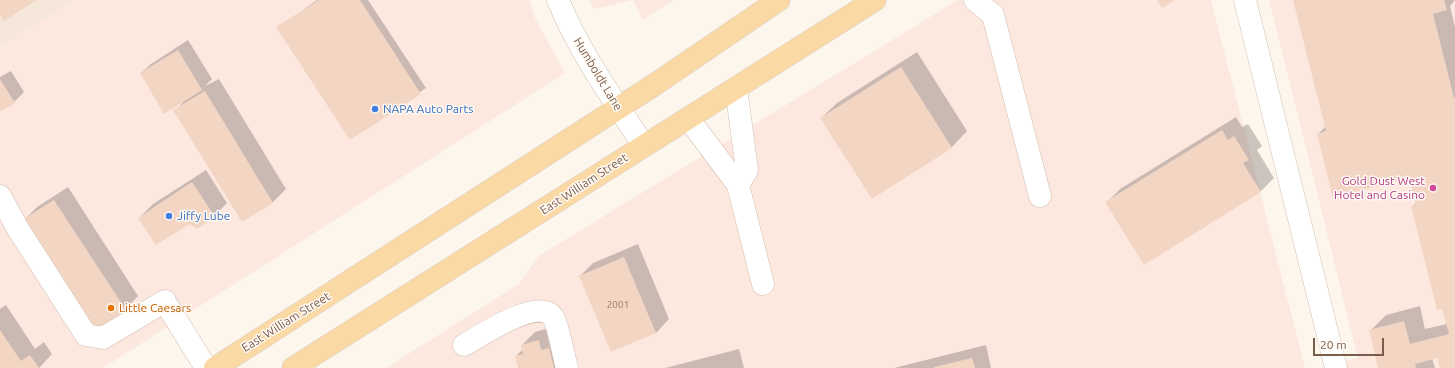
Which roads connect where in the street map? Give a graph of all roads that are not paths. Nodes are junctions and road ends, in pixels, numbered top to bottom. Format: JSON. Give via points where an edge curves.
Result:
{"nodes":[{"id":1,"x":558,"y":0,"type":"edge"},
{"id":2,"x":779,"y":0,"type":"edge"},
{"id":3,"x":875,"y":0,"type":"edge"},
{"id":4,"x":975,"y":0,"type":"edge"},
{"id":5,"x":1245,"y":0,"type":"edge"},
{"id":6,"x":997,"y":7,"type":"edge"},
{"id":7,"x":736,"y":88,"type":"junction"},
{"id":8,"x":619,"y":108,"type":"junction"},
{"id":9,"x":688,"y":118,"type":"junction"},
{"id":10,"x":644,"y":146,"type":"junction"},
{"id":11,"x":738,"y":185,"type":"junction"},
{"id":12,"x":0,"y":196,"type":"edge"},
{"id":13,"x":1040,"y":196,"type":"dead end"},
{"id":14,"x":762,"y":284,"type":"dead end"},
{"id":15,"x":464,"y":344,"type":"dead end"},
{"id":16,"x":206,"y":368,"type":"edge"},
{"id":17,"x":215,"y":368,"type":"edge"},
{"id":18,"x":293,"y":368,"type":"edge"},
{"id":19,"x":567,"y":368,"type":"edge"},
{"id":20,"x":1336,"y":368,"type":"edge"}],
"edges":[{"from":1,"to":8,"type":"street","name":"Humboldt Lane","via":[[567,22]]},
{"from":2,"to":8,"type":"main road","name":"East William Street"},
{"from":3,"to":7,"type":"main road","name":"East William Street"},
{"from":4,"to":6,"type":"street"},
{"from":5,"to":20,"type":"street"},
{"from":6,"to":13,"type":"street"},
{"from":7,"to":9,"type":"main road","name":"East William Street"},
{"from":7,"to":11,"type":"street","via":[[747,170]]},
{"from":8,"to":10,"type":"street","name":"Humboldt Lane"},
{"from":8,"to":17,"type":"main road","name":"East William Street"},
{"from":9,"to":10,"type":"main road","name":"East William Street"},
{"from":9,"to":11,"type":"street"},
{"from":10,"to":18,"type":"main road","name":"East William Street"},
{"from":11,"to":14,"type":"street"},
{"from":12,"to":16,"type":"street","via":[[18,229],[86,335],[103,338],[167,305]]},
{"from":15,"to":19,"type":"street","via":[[524,313],[546,311],[554,318]]}]}
